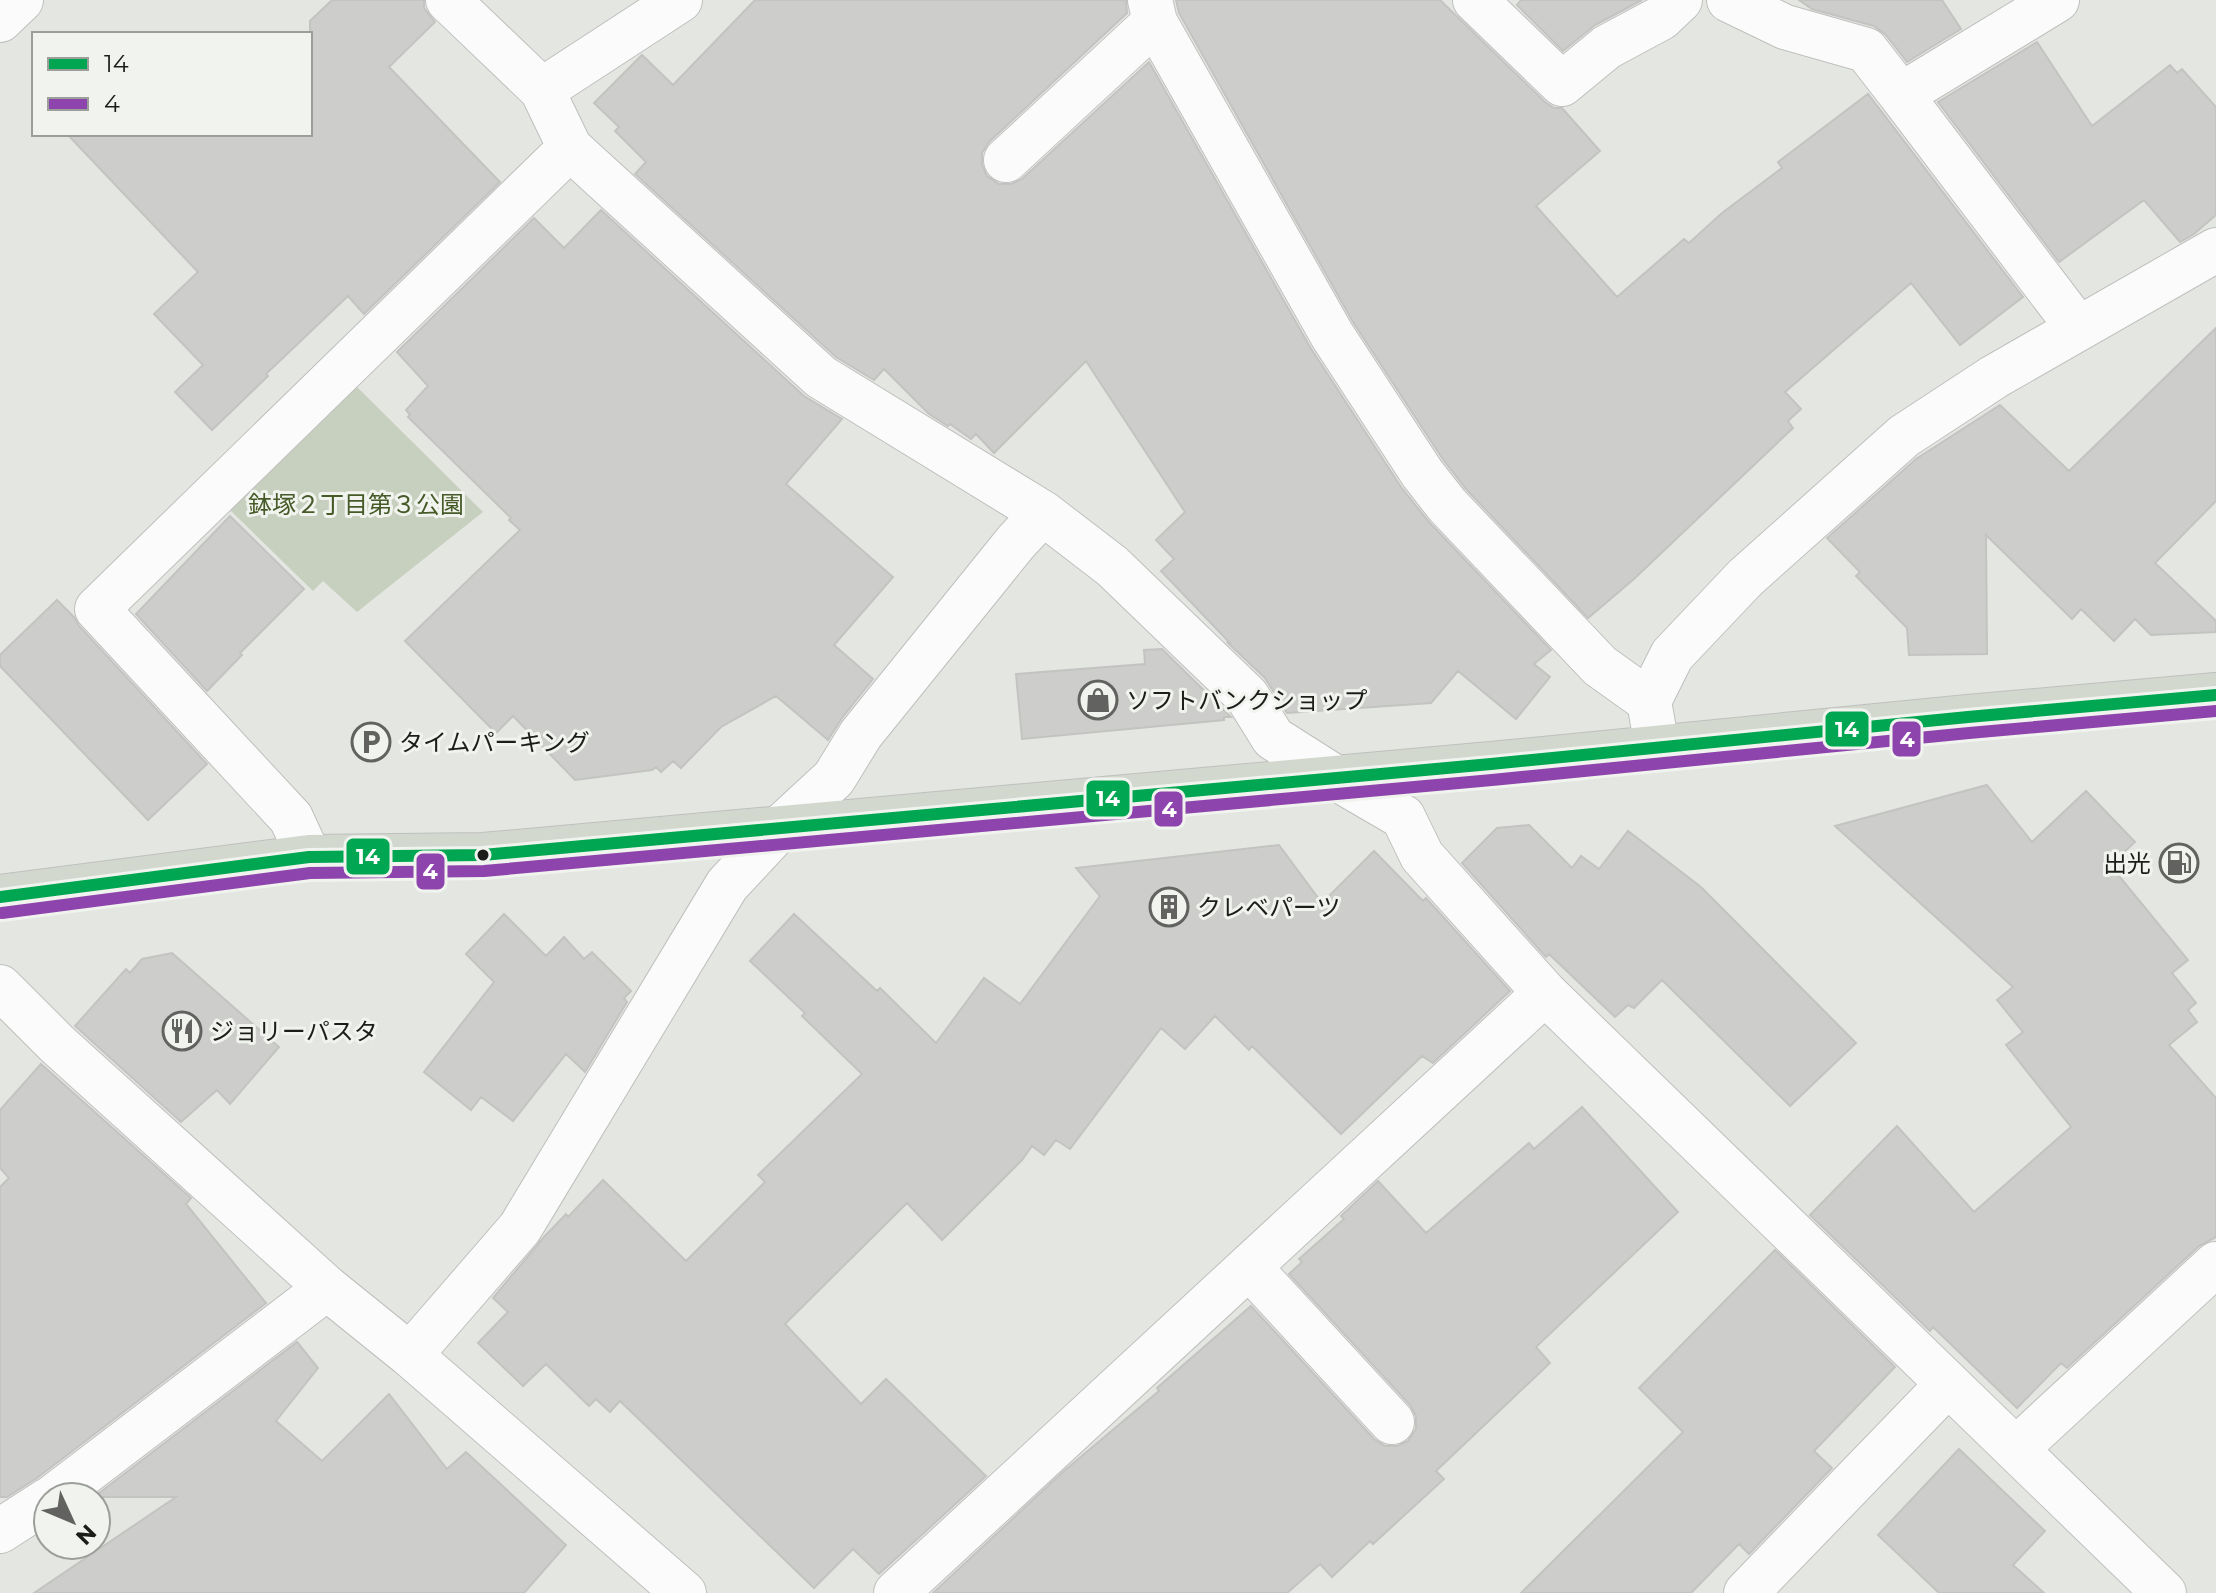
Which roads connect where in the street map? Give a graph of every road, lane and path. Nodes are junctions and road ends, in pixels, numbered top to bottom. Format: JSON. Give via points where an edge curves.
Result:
{"nodes":[{"id":1,"x":21,"y":0,"type":"edge"},
{"id":2,"x":448,"y":0,"type":"edge"},
{"id":3,"x":680,"y":0,"type":"edge"},
{"id":4,"x":1475,"y":0,"type":"edge"},
{"id":5,"x":1680,"y":0,"type":"edge"},
{"id":6,"x":1729,"y":0,"type":"edge"},
{"id":7,"x":2057,"y":0,"type":"edge"},
{"id":8,"x":1152,"y":11,"type":"edge"},
{"id":9,"x":0,"y":20,"type":"edge"},
{"id":10,"x":542,"y":90,"type":"junction"},
{"id":11,"x":1901,"y":95,"type":"junction"},
{"id":12,"x":570,"y":148,"type":"junction"},
{"id":13,"x":1006,"y":160,"type":"dead end"},
{"id":14,"x":2216,"y":250,"type":"edge"},
{"id":15,"x":2078,"y":328,"type":"junction"},
{"id":16,"x":1043,"y":513,"type":"junction"},
{"id":17,"x":2216,"y":695,"type":"edge"},
{"id":18,"x":1649,"y":701,"type":"junction"},
{"id":19,"x":1657,"y":747,"type":"junction"},
{"id":20,"x":1336,"y":778,"type":"junction"},
{"id":21,"x":780,"y":828,"type":"junction"},
{"id":22,"x":309,"y":857,"type":"junction"},
{"id":23,"x":0,"y":897,"type":"edge"},
{"id":24,"x":0,"y":987,"type":"edge"},
{"id":25,"x":1545,"y":993,"type":"junction"},
{"id":26,"x":2216,"y":1264,"type":"edge"},
{"id":27,"x":1249,"y":1267,"type":"junction"},
{"id":28,"x":327,"y":1288,"type":"junction"},
{"id":29,"x":410,"y":1355,"type":"junction"},
{"id":30,"x":1948,"y":1384,"type":"junction"},
{"id":31,"x":1392,"y":1422,"type":"dead end"},
{"id":32,"x":2016,"y":1449,"type":"junction"},
{"id":33,"x":72,"y":1481,"type":"edge"},
{"id":34,"x":32,"y":1510,"type":"edge"},
{"id":35,"x":0,"y":1531,"type":"edge"},
{"id":36,"x":684,"y":1593,"type":"edge"},
{"id":37,"x":896,"y":1593,"type":"edge"},
{"id":38,"x":1746,"y":1593,"type":"edge"},
{"id":39,"x":2164,"y":1593,"type":"edge"}],
"edges":[{"from":1,"to":9,"type":"street"},
{"from":2,"to":10,"type":"street"},
{"from":3,"to":10,"type":"street"},
{"from":4,"to":5,"type":"street","via":[[1562,84],[1607,47],[1661,18]]},
{"from":6,"to":11,"type":"street","via":[[1785,27],[1866,50]]},
{"from":7,"to":11,"type":"street"},
{"from":8,"to":13,"type":"street"},
{"from":8,"to":18,"type":"street","via":[[1332,335],[1422,473],[1600,666]]},
{"from":10,"to":12,"type":"street"},
{"from":11,"to":15,"type":"street"},
{"from":12,"to":16,"type":"street","via":[[821,377]]},
{"from":12,"to":22,"type":"street","via":[[97,609],[291,818]]},
{"from":14,"to":15,"type":"street"},
{"from":15,"to":18,"type":"street","via":[[1904,436],[1745,578],[1672,655]]},
{"from":16,"to":20,"type":"street","via":[[1112,566],[1247,696],[1273,738]]},
{"from":16,"to":21,"type":"street","via":[[861,734],[834,778]]},
{"from":17,"to":19,"type":"highway"},
{"from":18,"to":19,"type":"street"},
{"from":19,"to":20,"type":"highway"},
{"from":20,"to":21,"type":"highway"},
{"from":20,"to":25,"type":"street","via":[[1403,817],[1422,856]]},
{"from":21,"to":22,"type":"highway","via":[[483,855]]},
{"from":21,"to":29,"type":"street","via":[[727,885],[520,1228]]},
{"from":22,"to":23,"type":"highway"},
{"from":24,"to":28,"type":"street"},
{"from":25,"to":27,"type":"street"},
{"from":25,"to":30,"type":"street"},
{"from":26,"to":32,"type":"street"},
{"from":27,"to":31,"type":"street"},
{"from":27,"to":37,"type":"street"},
{"from":28,"to":29,"type":"street"},
{"from":28,"to":33,"type":"street"},
{"from":29,"to":36,"type":"street"},
{"from":30,"to":32,"type":"street"},
{"from":30,"to":38,"type":"street"},
{"from":32,"to":39,"type":"street"},
{"from":34,"to":35,"type":"street"}]}
